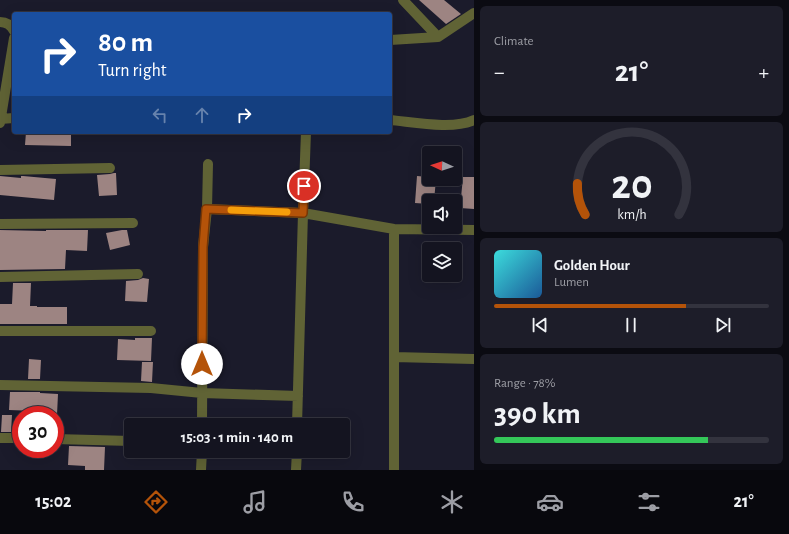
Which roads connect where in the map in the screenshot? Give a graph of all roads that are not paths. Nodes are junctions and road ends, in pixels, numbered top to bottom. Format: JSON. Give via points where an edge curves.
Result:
{"nodes":[{"id":1,"x":403,"y":0,"type":"edge"},
{"id":2,"x":474,"y":13,"type":"edge"},
{"id":3,"x":0,"y":22,"type":"edge"},
{"id":4,"x":12,"y":27,"type":"edge"},
{"id":5,"x":438,"y":37,"type":"junction"},
{"id":6,"x":392,"y":40,"type":"edge"},
{"id":7,"x":12,"y":44,"type":"edge"},
{"id":8,"x":5,"y":67,"type":"edge"},
{"id":9,"x":12,"y":118,"type":"edge"},
{"id":10,"x":0,"y":119,"type":"edge"},
{"id":11,"x":392,"y":120,"type":"edge"},
{"id":12,"x":474,"y":120,"type":"edge"},
{"id":13,"x":0,"y":123,"type":"edge"},
{"id":14,"x":306,"y":134,"type":"edge"},
{"id":15,"x":208,"y":164,"type":"dead end"},
{"id":16,"x":110,"y":168,"type":"dead end"},
{"id":17,"x":0,"y":170,"type":"edge"},
{"id":18,"x":206,"y":209,"type":"junction"},
{"id":19,"x":303,"y":213,"type":"junction"},
{"id":20,"x":132,"y":222,"type":"dead end"},
{"id":21,"x":0,"y":224,"type":"edge"},
{"id":22,"x":394,"y":229,"type":"junction"},
{"id":23,"x":474,"y":230,"type":"edge"},
{"id":24,"x":138,"y":274,"type":"dead end"},
{"id":25,"x":0,"y":277,"type":"edge"},
{"id":26,"x":0,"y":331,"type":"edge"},
{"id":27,"x":151,"y":331,"type":"dead end"},
{"id":28,"x":394,"y":357,"type":"junction"},
{"id":29,"x":474,"y":359,"type":"edge"},
{"id":30,"x":0,"y":385,"type":"edge"},
{"id":31,"x":202,"y":393,"type":"junction"},
{"id":32,"x":298,"y":396,"type":"junction"},
{"id":33,"x":202,"y":418,"type":"edge"},
{"id":34,"x":297,"y":418,"type":"edge"},
{"id":35,"x":0,"y":438,"type":"edge"},
{"id":36,"x":12,"y":438,"type":"edge"},
{"id":37,"x":64,"y":439,"type":"edge"},
{"id":38,"x":124,"y":441,"type":"edge"},
{"id":39,"x":202,"y":458,"type":"edge"},
{"id":40,"x":297,"y":458,"type":"edge"},
{"id":41,"x":201,"y":470,"type":"edge"},
{"id":42,"x":296,"y":470,"type":"edge"},
{"id":43,"x":394,"y":470,"type":"edge"}],
"edges":[{"from":1,"to":5,"type":"street"},
{"from":2,"to":5,"type":"street"},
{"from":3,"to":4,"type":"street"},
{"from":5,"to":6,"type":"street"},
{"from":7,"to":8,"type":"street"},
{"from":8,"to":10,"type":"street"},
{"from":9,"to":10,"type":"street"},
{"from":10,"to":13,"type":"street"},
{"from":11,"to":12,"type":"street","via":[[456,125]]},
{"from":14,"to":19,"type":"street"},
{"from":15,"to":18,"type":"street"},
{"from":16,"to":17,"type":"street"},
{"from":18,"to":19,"type":"street"},
{"from":18,"to":31,"type":"street","via":[[203,247]]},
{"from":19,"to":22,"type":"street"},
{"from":19,"to":32,"type":"street"},
{"from":20,"to":21,"type":"street"},
{"from":22,"to":23,"type":"street"},
{"from":22,"to":28,"type":"street"},
{"from":24,"to":25,"type":"street"},
{"from":26,"to":27,"type":"street"},
{"from":28,"to":29,"type":"street"},
{"from":28,"to":43,"type":"street"},
{"from":30,"to":31,"type":"street","via":[[151,388]]},
{"from":31,"to":32,"type":"street"},
{"from":31,"to":33,"type":"street"},
{"from":32,"to":34,"type":"street"},
{"from":35,"to":36,"type":"street"},
{"from":37,"to":38,"type":"street"},
{"from":39,"to":41,"type":"street"},
{"from":40,"to":42,"type":"street"}]}
